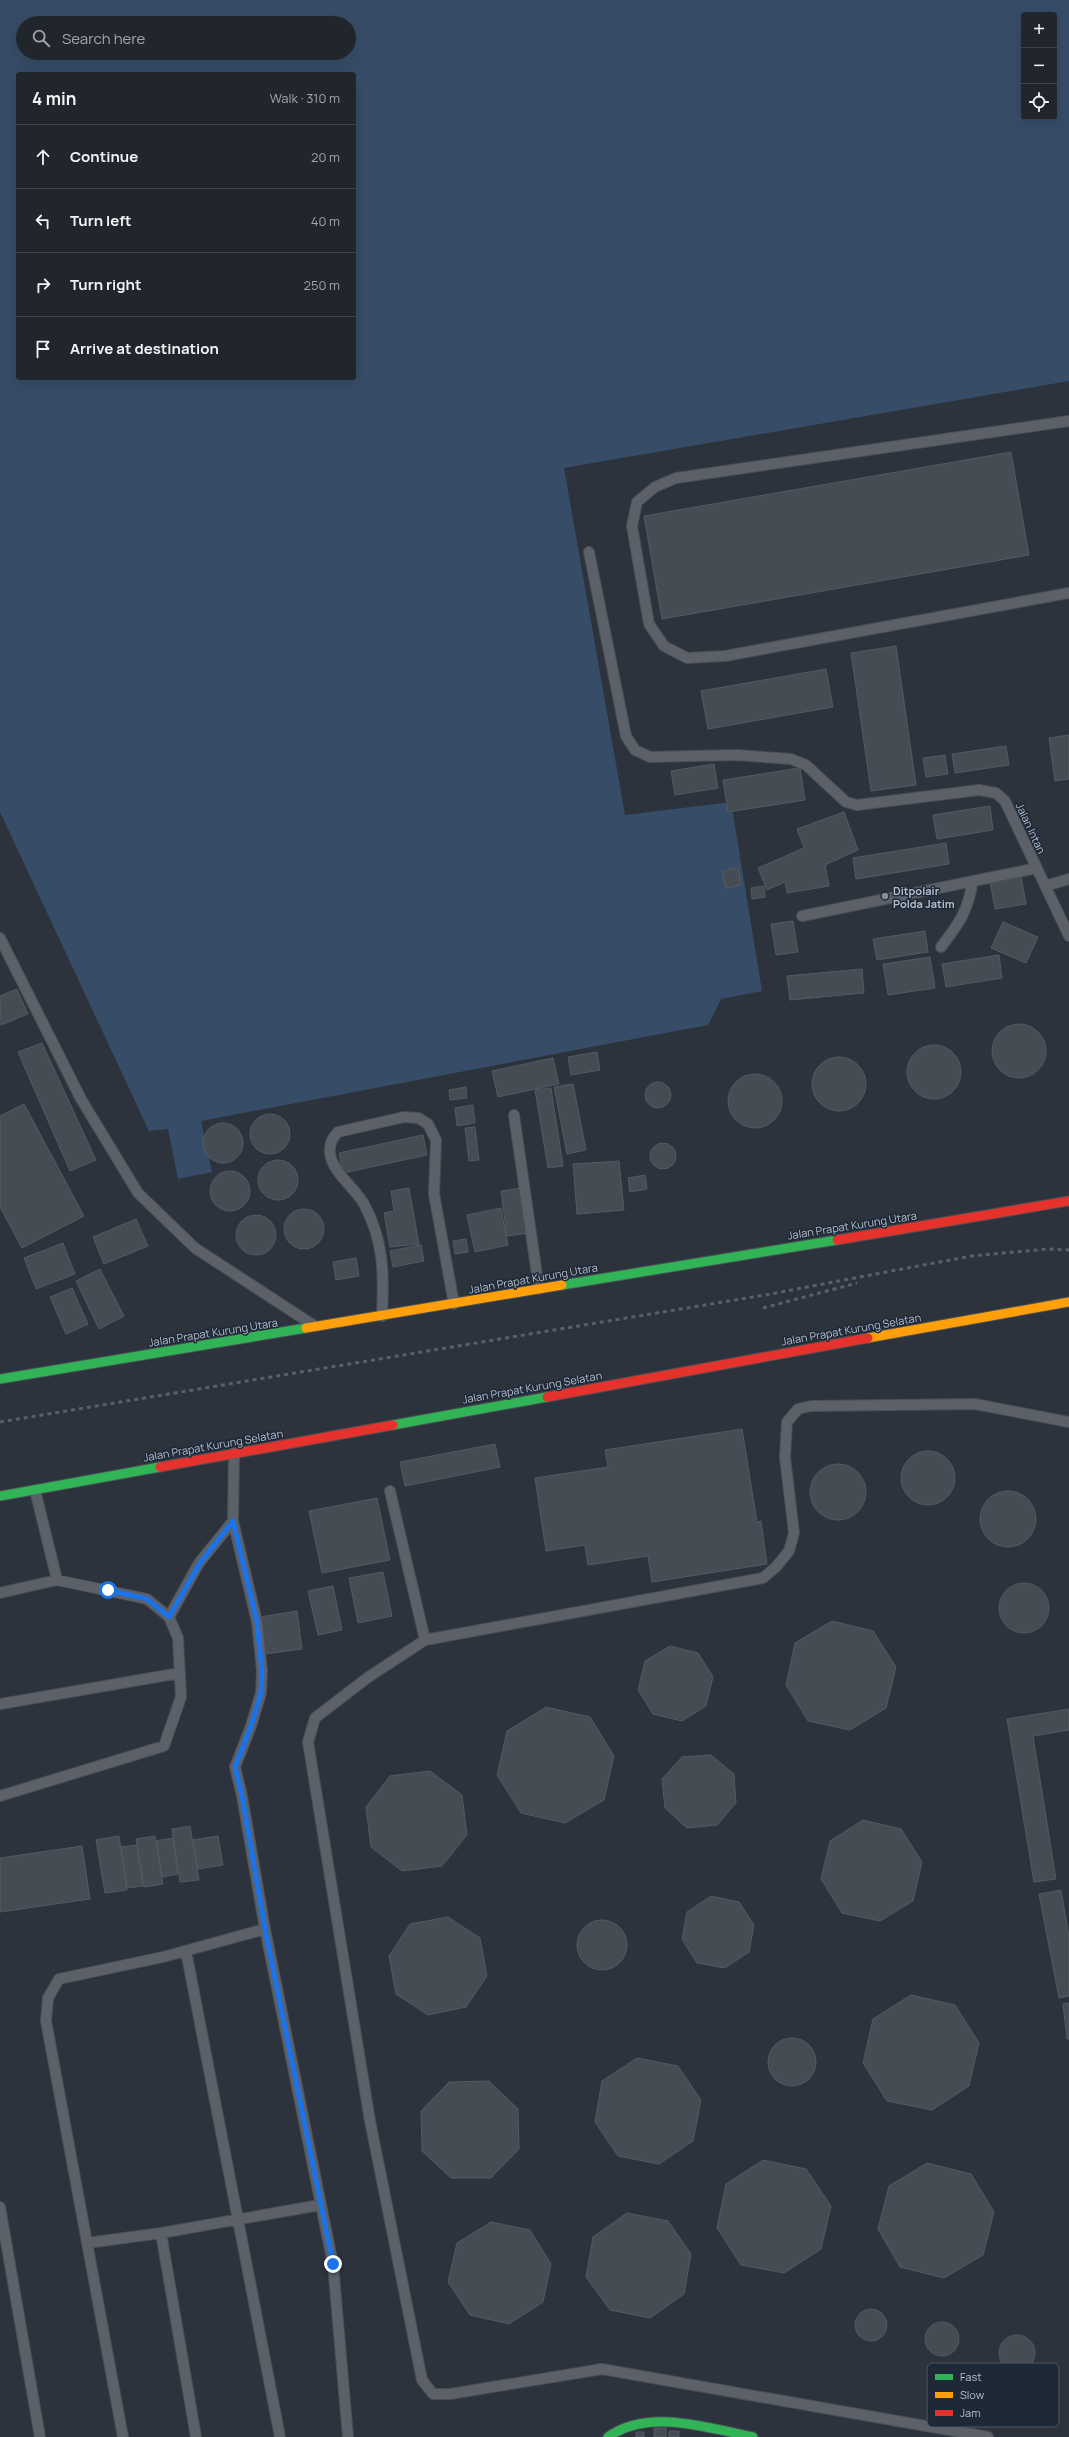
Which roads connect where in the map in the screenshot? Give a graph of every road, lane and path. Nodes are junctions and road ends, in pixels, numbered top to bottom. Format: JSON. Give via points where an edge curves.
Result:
{"nodes":[{"id":1,"x":1069,"y":421,"type":"edge"},
{"id":2,"x":589,"y":552,"type":"dead end"},
{"id":3,"x":1069,"y":593,"type":"edge"},
{"id":4,"x":1037,"y":868,"type":"junction"},
{"id":5,"x":1069,"y":879,"type":"edge"},
{"id":6,"x":973,"y":882,"type":"junction"},
{"id":7,"x":1045,"y":886,"type":"junction"},
{"id":8,"x":802,"y":916,"type":"dead end"},
{"id":9,"x":1069,"y":936,"type":"edge"},
{"id":10,"x":0,"y":938,"type":"edge"},
{"id":11,"x":940,"y":947,"type":"dead end"},
{"id":12,"x":514,"y":1115,"type":"dead end"},
{"id":13,"x":1069,"y":1201,"type":"edge"},
{"id":14,"x":539,"y":1289,"type":"junction"},
{"id":15,"x":1069,"y":1302,"type":"edge"},
{"id":16,"x":454,"y":1304,"type":"junction"},
{"id":17,"x":382,"y":1316,"type":"junction"},
{"id":18,"x":316,"y":1327,"type":"junction"},
{"id":19,"x":0,"y":1379,"type":"edge"},
{"id":20,"x":1069,"y":1422,"type":"edge"},
{"id":21,"x":234,"y":1453,"type":"junction"},
{"id":22,"x":35,"y":1490,"type":"junction"},
{"id":23,"x":390,"y":1491,"type":"dead end"},
{"id":24,"x":0,"y":1496,"type":"edge"},
{"id":25,"x":233,"y":1521,"type":"junction"},
{"id":26,"x":57,"y":1580,"type":"junction"},
{"id":27,"x":0,"y":1593,"type":"edge"},
{"id":28,"x":169,"y":1617,"type":"junction"},
{"id":29,"x":425,"y":1640,"type":"junction"},
{"id":30,"x":180,"y":1673,"type":"junction"},
{"id":31,"x":0,"y":1704,"type":"edge"},
{"id":32,"x":0,"y":1796,"type":"edge"},
{"id":33,"x":265,"y":1929,"type":"junction"},
{"id":34,"x":186,"y":1951,"type":"junction"},
{"id":35,"x":320,"y":2205,"type":"junction"},
{"id":36,"x":0,"y":2207,"type":"edge"},
{"id":37,"x":238,"y":2220,"type":"junction"},
{"id":38,"x":161,"y":2233,"type":"junction"},
{"id":39,"x":87,"y":2243,"type":"junction"},
{"id":40,"x":927,"y":2426,"type":"edge"},
{"id":41,"x":931,"y":2427,"type":"edge"},
{"id":42,"x":40,"y":2437,"type":"edge"},
{"id":43,"x":123,"y":2437,"type":"edge"},
{"id":44,"x":196,"y":2437,"type":"edge"},
{"id":45,"x":280,"y":2437,"type":"edge"},
{"id":46,"x":348,"y":2437,"type":"edge"},
{"id":47,"x":608,"y":2437,"type":"edge"},
{"id":48,"x":753,"y":2437,"type":"edge"},
{"id":49,"x":988,"y":2437,"type":"edge"}],
"edges":[{"from":1,"to":3,"type":"lane","via":[[676,478],[655,487],[637,502],[632,526],[649,624],[664,646],[687,658],[725,656]]},
{"from":2,"to":4,"type":"lane","name":"Jalan Intan","via":[[626,736],[635,750],[650,757],[736,755],[791,759],[806,765],[846,802],[857,805],[979,790],[996,793],[1005,801]]},
{"from":4,"to":6,"type":"lane"},
{"from":4,"to":7,"type":"lane","name":"Jalan Intan"},
{"from":5,"to":7,"type":"lane"},
{"from":6,"to":8,"type":"lane"},
{"from":6,"to":11,"type":"lane","via":[[963,919]]},
{"from":7,"to":9,"type":"lane","name":"Jalan Intan"},
{"from":10,"to":18,"type":"lane","via":[[81,1099],[138,1193],[195,1248]]},
{"from":12,"to":14,"type":"lane"},
{"from":13,"to":14,"type":"street","name":"Jalan Prapat Kurung Utara"},
{"from":14,"to":16,"type":"street","name":"Jalan Prapat Kurung Utara"},
{"from":15,"to":21,"type":"street","name":"Jalan Prapat Kurung Selatan"},
{"from":16,"to":17,"type":"street","name":"Jalan Prapat Kurung Utara"},
{"from":16,"to":17,"type":"lane","via":[[434,1194],[436,1140],[428,1124],[418,1118],[404,1117],[338,1132],[331,1139],[330,1153],[334,1164],[364,1204],[382,1250]]},
{"from":17,"to":18,"type":"street","name":"Jalan Prapat Kurung Utara"},
{"from":18,"to":19,"type":"street","name":"Jalan Prapat Kurung Utara"},
{"from":20,"to":29,"type":"lane","via":[[975,1404],[819,1405],[798,1409],[787,1422],[785,1457],[794,1533],[789,1551],[763,1578]]},
{"from":21,"to":22,"type":"street","name":"Jalan Prapat Kurung Selatan"},
{"from":21,"to":25,"type":"lane"},
{"from":22,"to":24,"type":"street","name":"Jalan Prapat Kurung Selatan"},
{"from":22,"to":26,"type":"lane"},
{"from":23,"to":29,"type":"lane"},
{"from":25,"to":28,"type":"lane","via":[[200,1563]]},
{"from":25,"to":33,"type":"lane","via":[[257,1622],[262,1671],[261,1693],[235,1767]]},
{"from":26,"to":27,"type":"lane"},
{"from":26,"to":28,"type":"lane","via":[[147,1599]]},
{"from":28,"to":30,"type":"lane","via":[[178,1638]]},
{"from":29,"to":40,"type":"lane","via":[[367,1678],[315,1718],[308,1742],[370,2120],[422,2380],[433,2394],[450,2394],[602,2369]]},
{"from":30,"to":31,"type":"lane"},
{"from":30,"to":32,"type":"lane","via":[[181,1697],[164,1746]]},
{"from":33,"to":34,"type":"lane"},
{"from":33,"to":35,"type":"lane"},
{"from":34,"to":37,"type":"lane"},
{"from":34,"to":39,"type":"lane","via":[[59,1979],[48,1998],[46,2021]]},
{"from":35,"to":37,"type":"lane"},
{"from":35,"to":46,"type":"lane","via":[[333,2264]]},
{"from":36,"to":42,"type":"lane"},
{"from":37,"to":38,"type":"lane"},
{"from":37,"to":45,"type":"lane"},
{"from":38,"to":39,"type":"lane"},
{"from":38,"to":44,"type":"lane"},
{"from":39,"to":43,"type":"lane"},
{"from":41,"to":49,"type":"lane"},
{"from":47,"to":48,"type":"street","via":[[612,2432],[638,2422],[661,2421]]}]}
